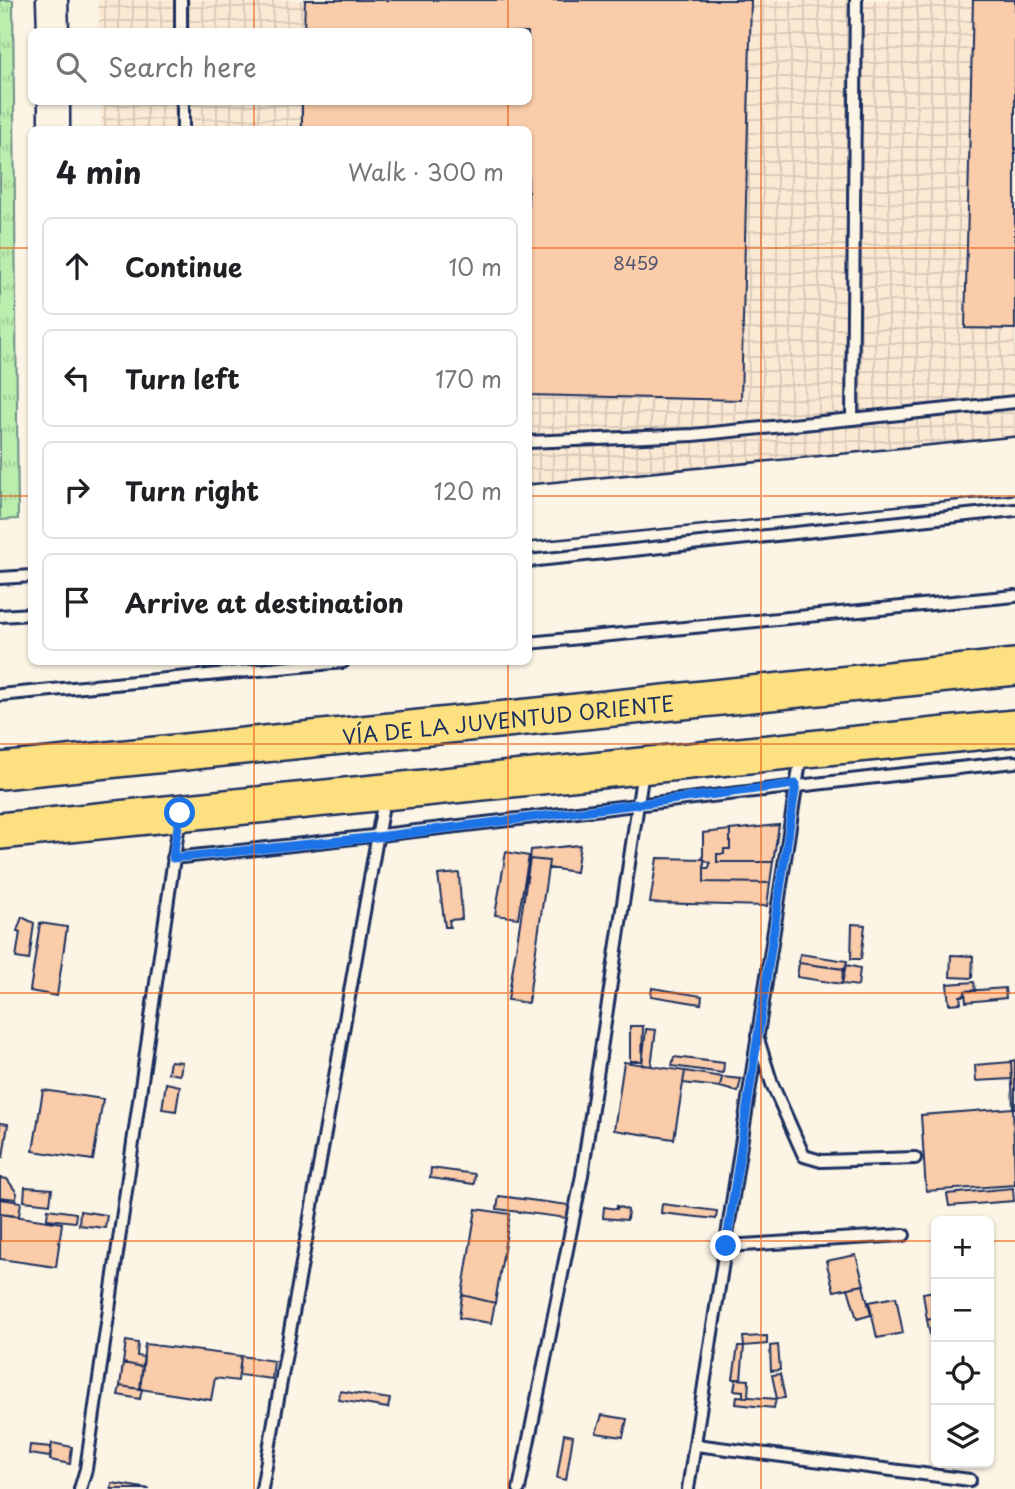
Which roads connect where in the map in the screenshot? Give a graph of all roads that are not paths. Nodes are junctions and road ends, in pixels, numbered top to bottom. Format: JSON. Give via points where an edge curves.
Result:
{"nodes":[{"id":1,"x":52,"y":0,"type":"edge"},
{"id":2,"x":181,"y":0,"type":"edge"},
{"id":3,"x":856,"y":0,"type":"edge"},
{"id":4,"x":53,"y":28,"type":"edge"},
{"id":5,"x":181,"y":28,"type":"edge"},
{"id":6,"x":54,"y":105,"type":"edge"},
{"id":7,"x":183,"y":105,"type":"edge"},
{"id":8,"x":54,"y":126,"type":"edge"},
{"id":9,"x":183,"y":126,"type":"edge"},
{"id":10,"x":1015,"y":401,"type":"edge"},
{"id":11,"x":852,"y":419,"type":"junction"},
{"id":12,"x":532,"y":442,"type":"edge"},
{"id":13,"x":1015,"y":453,"type":"edge"},
{"id":14,"x":1015,"y":478,"type":"edge"},
{"id":15,"x":532,"y":501,"type":"edge"},
{"id":16,"x":1015,"y":510,"type":"edge"},
{"id":17,"x":532,"y":526,"type":"edge"},
{"id":18,"x":532,"y":561,"type":"edge"},
{"id":19,"x":28,"y":576,"type":"edge"},
{"id":20,"x":0,"y":578,"type":"edge"},
{"id":21,"x":1015,"y":596,"type":"edge"},
{"id":22,"x":28,"y":614,"type":"edge"},
{"id":23,"x":0,"y":616,"type":"edge"},
{"id":24,"x":532,"y":643,"type":"edge"},
{"id":25,"x":312,"y":665,"type":"edge"},
{"id":26,"x":1015,"y":667,"type":"edge"},
{"id":27,"x":0,"y":695,"type":"edge"},
{"id":28,"x":1015,"y":728,"type":"edge"},
{"id":29,"x":1015,"y":762,"type":"edge"},
{"id":30,"x":644,"y":765,"type":"junction"},
{"id":31,"x":799,"y":768,"type":"junction"},
{"id":32,"x":0,"y":771,"type":"edge"},
{"id":33,"x":385,"y":793,"type":"junction"},
{"id":34,"x":638,"y":802,"type":"junction"},
{"id":35,"x":180,"y":813,"type":"junction"},
{"id":36,"x":0,"y":831,"type":"edge"},
{"id":37,"x":377,"y":837,"type":"junction"},
{"id":38,"x":173,"y":858,"type":"junction"},
{"id":39,"x":756,"y":1034,"type":"junction"},
{"id":40,"x":915,"y":1158,"type":"dead end"},
{"id":41,"x":904,"y":1235,"type":"dead end"},
{"id":42,"x":726,"y":1246,"type":"junction"},
{"id":43,"x":696,"y":1445,"type":"junction"},
{"id":44,"x":970,"y":1480,"type":"dead end"},
{"id":45,"x":80,"y":1489,"type":"edge"},
{"id":46,"x":262,"y":1489,"type":"edge"},
{"id":47,"x":519,"y":1489,"type":"edge"},
{"id":48,"x":688,"y":1489,"type":"edge"}],
"edges":[{"from":1,"to":4,"type":"main road"},
{"from":2,"to":5,"type":"lane"},
{"from":3,"to":11,"type":"lane"},
{"from":6,"to":8,"type":"main road"},
{"from":7,"to":9,"type":"lane"},
{"from":10,"to":11,"type":"lane"},
{"from":11,"to":12,"type":"lane","via":[[694,435]]},
{"from":13,"to":15,"type":"main road"},
{"from":14,"to":17,"type":"main road"},
{"from":16,"to":18,"type":"lane"},
{"from":19,"to":20,"type":"lane"},
{"from":21,"to":24,"type":"lane"},
{"from":22,"to":23,"type":"lane"},
{"from":25,"to":27,"type":"lane"},
{"from":26,"to":32,"type":"highway","name":"VÍA DE LA JUVENTUD ORIENTE"},
{"from":28,"to":31,"type":"highway"},
{"from":29,"to":31,"type":"lane"},
{"from":30,"to":31,"type":"highway"},
{"from":30,"to":33,"type":"highway"},
{"from":30,"to":34,"type":"lane"},
{"from":31,"to":34,"type":"lane"},
{"from":31,"to":39,"type":"lane"},
{"from":33,"to":35,"type":"highway"},
{"from":33,"to":37,"type":"lane"},
{"from":34,"to":37,"type":"lane"},
{"from":34,"to":47,"type":"lane","via":[[582,1175]]},
{"from":35,"to":36,"type":"highway"},
{"from":35,"to":38,"type":"lane"},
{"from":37,"to":38,"type":"lane"},
{"from":37,"to":46,"type":"lane"},
{"from":38,"to":45,"type":"lane"},
{"from":39,"to":40,"type":"lane","via":[[804,1156],[821,1161]]},
{"from":39,"to":42,"type":"lane"},
{"from":41,"to":42,"type":"lane"},
{"from":42,"to":43,"type":"lane"},
{"from":43,"to":44,"type":"lane"},
{"from":43,"to":48,"type":"lane"}]}
